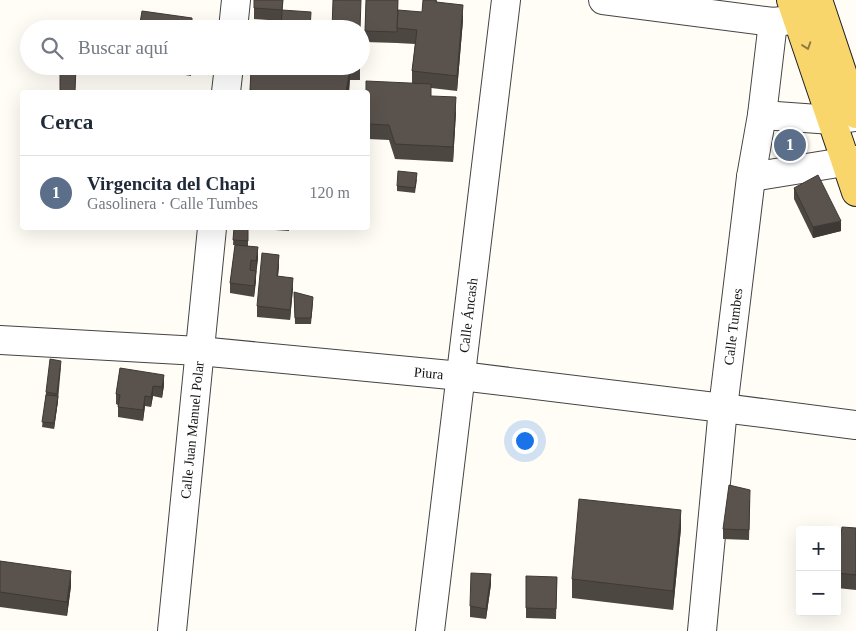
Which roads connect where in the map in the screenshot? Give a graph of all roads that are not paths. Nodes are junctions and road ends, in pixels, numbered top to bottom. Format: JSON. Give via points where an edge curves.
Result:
{"nodes":[{"id":1,"x":236,"y":0,"type":"edge"},
{"id":2,"x":506,"y":0,"type":"edge"},
{"id":3,"x":602,"y":0,"type":"edge"},
{"id":4,"x":736,"y":9,"type":"edge"},
{"id":5,"x":801,"y":11,"type":"edge"},
{"id":6,"x":234,"y":20,"type":"edge"},
{"id":7,"x":228,"y":75,"type":"edge"},
{"id":8,"x":226,"y":90,"type":"edge"},
{"id":9,"x":762,"y":115,"type":"junction"},
{"id":10,"x":848,"y":117,"type":"edge"},
{"id":11,"x":851,"y":160,"type":"edge"},
{"id":12,"x":751,"y":177,"type":"junction"},
{"id":13,"x":856,"y":192,"type":"edge"},
{"id":14,"x":212,"y":230,"type":"edge"},
{"id":15,"x":0,"y":340,"type":"edge"},
{"id":16,"x":199,"y":351,"type":"junction"},
{"id":17,"x":461,"y":376,"type":"junction"},
{"id":18,"x":723,"y":408,"type":"junction"},
{"id":19,"x":856,"y":425,"type":"edge"},
{"id":20,"x":172,"y":631,"type":"edge"},
{"id":21,"x":430,"y":631,"type":"edge"},
{"id":22,"x":702,"y":631,"type":"edge"}],
"edges":[{"from":1,"to":6,"type":"street"},
{"from":2,"to":17,"type":"street","name":"Calle Áncash"},
{"from":3,"to":4,"type":"street"},
{"from":4,"to":5,"type":"street"},
{"from":5,"to":9,"type":"street","name":"Calle Tumbes"},
{"from":5,"to":10,"type":"main road"},
{"from":7,"to":8,"type":"street"},
{"from":9,"to":10,"type":"street"},
{"from":9,"to":12,"type":"street","name":"Calle Tumbes"},
{"from":10,"to":11,"type":"main road"},
{"from":11,"to":12,"type":"street"},
{"from":11,"to":13,"type":"main road"},
{"from":12,"to":18,"type":"street","name":"Calle Tumbes"},
{"from":14,"to":16,"type":"street","name":"Calle Juan Manuel Polar"},
{"from":15,"to":16,"type":"street","name":"Piura"},
{"from":16,"to":17,"type":"street","name":"Piura"},
{"from":16,"to":20,"type":"street","name":"Calle Juan Manuel Polar"},
{"from":17,"to":18,"type":"street","name":"Piura"},
{"from":17,"to":21,"type":"street","name":"Calle Áncash"},
{"from":18,"to":19,"type":"street","name":"Piura"},
{"from":18,"to":22,"type":"street","name":"Calle Tumbes"}]}
